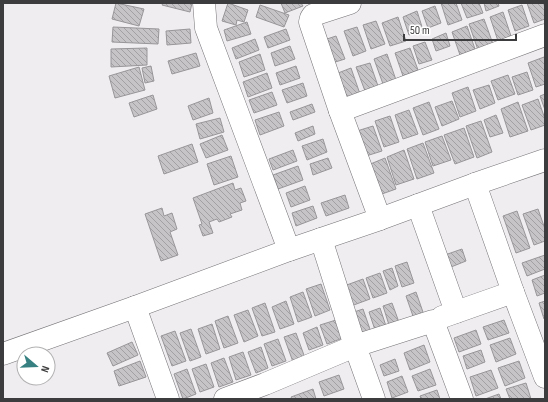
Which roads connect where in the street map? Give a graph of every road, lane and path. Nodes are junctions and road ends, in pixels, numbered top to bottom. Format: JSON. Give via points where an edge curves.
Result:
{"nodes":[{"id":1,"x":204,"y":3,"type":"edge"},
{"id":2,"x":350,"y":3,"type":"edge"},
{"id":3,"x":545,"y":35,"type":"edge"},
{"id":4,"x":340,"y":111,"type":"junction"},
{"id":5,"x":545,"y":160,"type":"edge"},
{"id":6,"x":475,"y":184,"type":"junction"},
{"id":7,"x":418,"y":205,"type":"junction"},
{"id":8,"x":380,"y":218,"type":"junction"},
{"id":9,"x":321,"y":239,"type":"junction"},
{"id":10,"x":289,"y":250,"type":"junction"},
{"id":11,"x":513,"y":292,"type":"junction"},
{"id":12,"x":135,"y":307,"type":"junction"},
{"id":13,"x":456,"y":312,"type":"junction"},
{"id":14,"x":433,"y":320,"type":"junction"},
{"id":15,"x":355,"y":346,"type":"junction"},
{"id":16,"x":3,"y":354,"type":"edge"},
{"id":17,"x":545,"y":378,"type":"edge"},
{"id":18,"x":267,"y":392,"type":"edge"},
{"id":19,"x":168,"y":399,"type":"edge"},
{"id":20,"x":225,"y":399,"type":"edge"},
{"id":21,"x":374,"y":399,"type":"edge"},
{"id":22,"x":462,"y":399,"type":"edge"}],
"edges":[{"from":1,"to":10,"type":"street","via":[[206,28]]},
{"from":2,"to":4,"type":"street","via":[[313,15],[310,20]]},
{"from":3,"to":4,"type":"street"},
{"from":4,"to":8,"type":"street"},
{"from":5,"to":6,"type":"street"},
{"from":6,"to":7,"type":"street"},
{"from":6,"to":11,"type":"street"},
{"from":7,"to":8,"type":"street"},
{"from":7,"to":13,"type":"street"},
{"from":8,"to":9,"type":"street"},
{"from":9,"to":10,"type":"street"},
{"from":9,"to":15,"type":"street"},
{"from":10,"to":12,"type":"street"},
{"from":11,"to":13,"type":"street"},
{"from":11,"to":17,"type":"street"},
{"from":12,"to":16,"type":"street"},
{"from":12,"to":19,"type":"street"},
{"from":13,"to":14,"type":"street"},
{"from":14,"to":15,"type":"street"},
{"from":14,"to":22,"type":"street"},
{"from":15,"to":18,"type":"street"},
{"from":15,"to":21,"type":"street"},
{"from":18,"to":20,"type":"street"}]}
